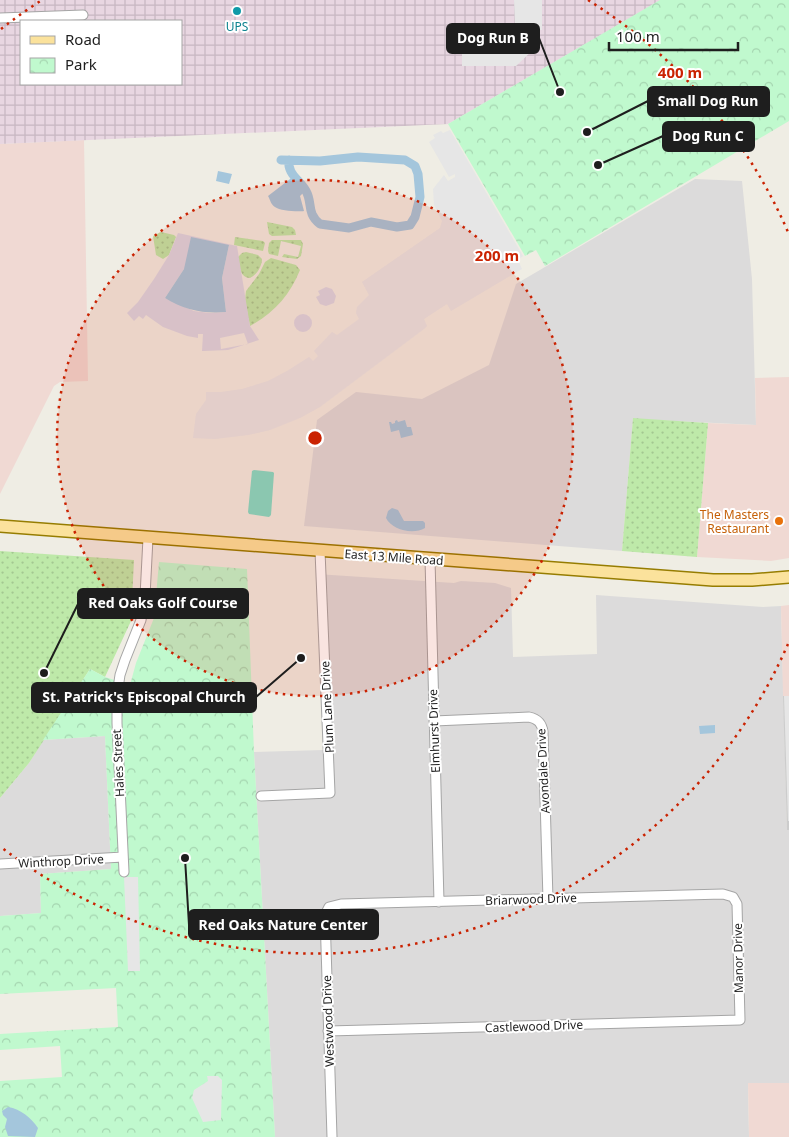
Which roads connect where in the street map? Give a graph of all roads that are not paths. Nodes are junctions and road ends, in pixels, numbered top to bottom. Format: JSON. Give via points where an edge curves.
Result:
{"nodes":[{"id":1,"x":83,"y":15,"type":"dead end"},
{"id":2,"x":0,"y":18,"type":"edge"},
{"id":3,"x":0,"y":526,"type":"edge"},
{"id":4,"x":148,"y":538,"type":"junction"},
{"id":5,"x":320,"y":551,"type":"junction"},
{"id":6,"x":430,"y":559,"type":"junction"},
{"id":7,"x":789,"y":577,"type":"edge"},
{"id":8,"x":434,"y":721,"type":"junction"},
{"id":9,"x":261,"y":796,"type":"dead end"},
{"id":10,"x":123,"y":857,"type":"junction"},
{"id":11,"x":0,"y":864,"type":"edge"},
{"id":12,"x":124,"y":872,"type":"dead end"},
{"id":13,"x":733,"y":898,"type":"joint"},
{"id":14,"x":548,"y":899,"type":"junction"},
{"id":15,"x":439,"y":902,"type":"junction"},
{"id":16,"x":329,"y":907,"type":"joint"},
{"id":17,"x":740,"y":1020,"type":"joint"},
{"id":18,"x":328,"y":1031,"type":"junction"},
{"id":19,"x":332,"y":1137,"type":"edge"}],
"edges":[{"from":1,"to":2,"type":"street"},
{"from":3,"to":4,"type":"main road","name":"East 13 Mile Road"},
{"from":4,"to":5,"type":"main road","name":"East 13 Mile Road"},
{"from":4,"to":10,"type":"street","name":"Hales Street","via":[[146,596],[141,620],[120,675],[117,695]]},
{"from":5,"to":6,"type":"main road","name":"East 13 Mile Road"},
{"from":5,"to":9,"type":"street","name":"Plum Lane Drive","via":[[330,793]]},
{"from":6,"to":7,"type":"main road","name":"East 13 Mile Road","via":[[713,580]]},
{"from":6,"to":8,"type":"street","name":"Elmhurst Drive"},
{"from":8,"to":14,"type":"street","name":"Avondale Drive","via":[[529,717],[539,721],[543,732]]},
{"from":8,"to":15,"type":"street","name":"Elmhurst Drive"},
{"from":10,"to":11,"type":"street","name":"Winthrop Drive"},
{"from":10,"to":12,"type":"street","name":"Hales Street"},
{"from":13,"to":14,"type":"street","name":"Briarwood Drive","via":[[723,894]]},
{"from":13,"to":17,"type":"street","name":"Manor Drive","via":[[737,904]]},
{"from":14,"to":15,"type":"street","name":"Briarwood Drive"},
{"from":15,"to":16,"type":"street","name":"Briarwood Drive","via":[[338,904]]},
{"from":16,"to":18,"type":"street","name":"Westwood Drive","via":[[325,915]]},
{"from":17,"to":18,"type":"street","name":"Castlewood Drive"},
{"from":18,"to":19,"type":"street","name":"Westwood Drive"}]}
